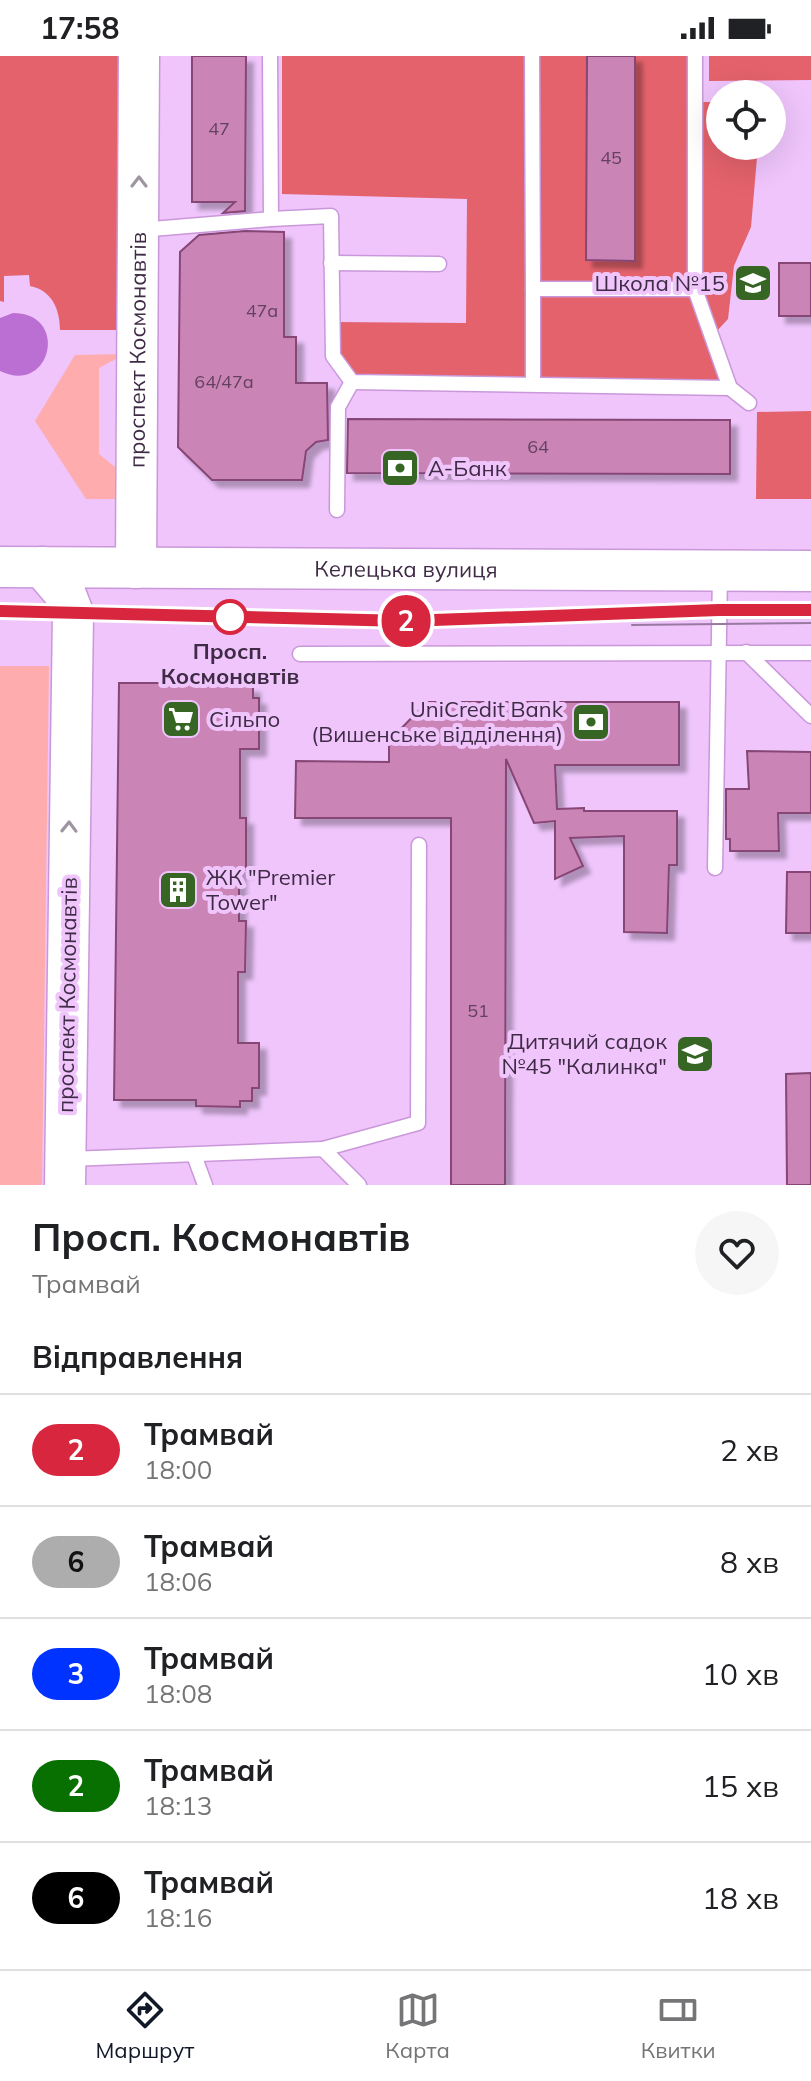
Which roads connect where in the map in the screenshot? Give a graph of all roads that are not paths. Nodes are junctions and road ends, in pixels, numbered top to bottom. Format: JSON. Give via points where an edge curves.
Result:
{"nodes":[{"id":1,"x":139,"y":56,"type":"edge"},
{"id":2,"x":270,"y":56,"type":"edge"},
{"id":3,"x":532,"y":56,"type":"edge"},
{"id":4,"x":695,"y":56,"type":"edge"},
{"id":5,"x":271,"y":219,"type":"junction"},
{"id":6,"x":139,"y":230,"type":"junction"},
{"id":7,"x":331,"y":263,"type":"junction"},
{"id":8,"x":439,"y":264,"type":"dead end"},
{"id":9,"x":533,"y":289,"type":"junction"},
{"id":10,"x":695,"y":289,"type":"junction"},
{"id":11,"x":352,"y":382,"type":"junction"},
{"id":12,"x":533,"y":383,"type":"junction"},
{"id":13,"x":730,"y":388,"type":"junction"},
{"id":14,"x":749,"y":403,"type":"dead end"},
{"id":15,"x":337,"y":510,"type":"dead end"},
{"id":16,"x":0,"y":567,"type":"edge"},
{"id":17,"x":42,"y":567,"type":"junction"},
{"id":18,"x":136,"y":568,"type":"junction"},
{"id":19,"x":720,"y":571,"type":"junction"},
{"id":20,"x":811,"y":571,"type":"edge"},
{"id":21,"x":73,"y":613,"type":"junction"},
{"id":22,"x":718,"y":652,"type":"junction"},
{"id":23,"x":746,"y":652,"type":"junction"},
{"id":24,"x":811,"y":653,"type":"edge"},
{"id":25,"x":300,"y":654,"type":"dead end"},
{"id":26,"x":811,"y":716,"type":"edge"},
{"id":27,"x":419,"y":845,"type":"dead end"},
{"id":28,"x":715,"y":868,"type":"dead end"},
{"id":29,"x":323,"y":1149,"type":"junction"},
{"id":30,"x":194,"y":1155,"type":"junction"},
{"id":31,"x":65,"y":1172,"type":"edge"},
{"id":32,"x":205,"y":1185,"type":"edge"},
{"id":33,"x":359,"y":1185,"type":"edge"}],
"edges":[{"from":6,"to":1,"type":"street","name":"проспект Космонавтів","one_way":true},
{"from":2,"to":5,"type":"lane"},
{"from":3,"to":9,"type":"lane"},
{"from":4,"to":10,"type":"lane"},
{"from":5,"to":6,"type":"lane"},
{"from":5,"to":7,"type":"lane","via":[[331,216]]},
{"from":6,"to":18,"type":"street","name":"проспект Космонавтів"},
{"from":7,"to":8,"type":"lane"},
{"from":7,"to":11,"type":"lane","via":[[333,356]]},
{"from":9,"to":10,"type":"lane"},
{"from":9,"to":12,"type":"lane"},
{"from":10,"to":13,"type":"lane"},
{"from":11,"to":12,"type":"lane"},
{"from":11,"to":15,"type":"lane","via":[[338,407]]},
{"from":12,"to":13,"type":"lane"},
{"from":13,"to":14,"type":"lane"},
{"from":16,"to":17,"type":"street","name":"Келецька вулиця"},
{"from":17,"to":18,"type":"street","name":"Келецька вулиця"},
{"from":17,"to":21,"type":"street","via":[[66,595]]},
{"from":18,"to":19,"type":"street","name":"Келецька вулиця"},
{"from":18,"to":21,"type":"street"},
{"from":19,"to":20,"type":"street","name":"Келецька вулиця"},
{"from":19,"to":22,"type":"lane"},
{"from":31,"to":21,"type":"street","name":"проспект Космонавтів","one_way":true},
{"from":22,"to":23,"type":"lane"},
{"from":22,"to":25,"type":"lane"},
{"from":22,"to":28,"type":"lane"},
{"from":23,"to":24,"type":"lane"},
{"from":23,"to":26,"type":"lane"},
{"from":27,"to":29,"type":"lane","via":[[418,1123]]},
{"from":29,"to":30,"type":"lane"},
{"from":29,"to":33,"type":"lane"},
{"from":30,"to":31,"type":"lane"},
{"from":30,"to":32,"type":"lane"}]}
